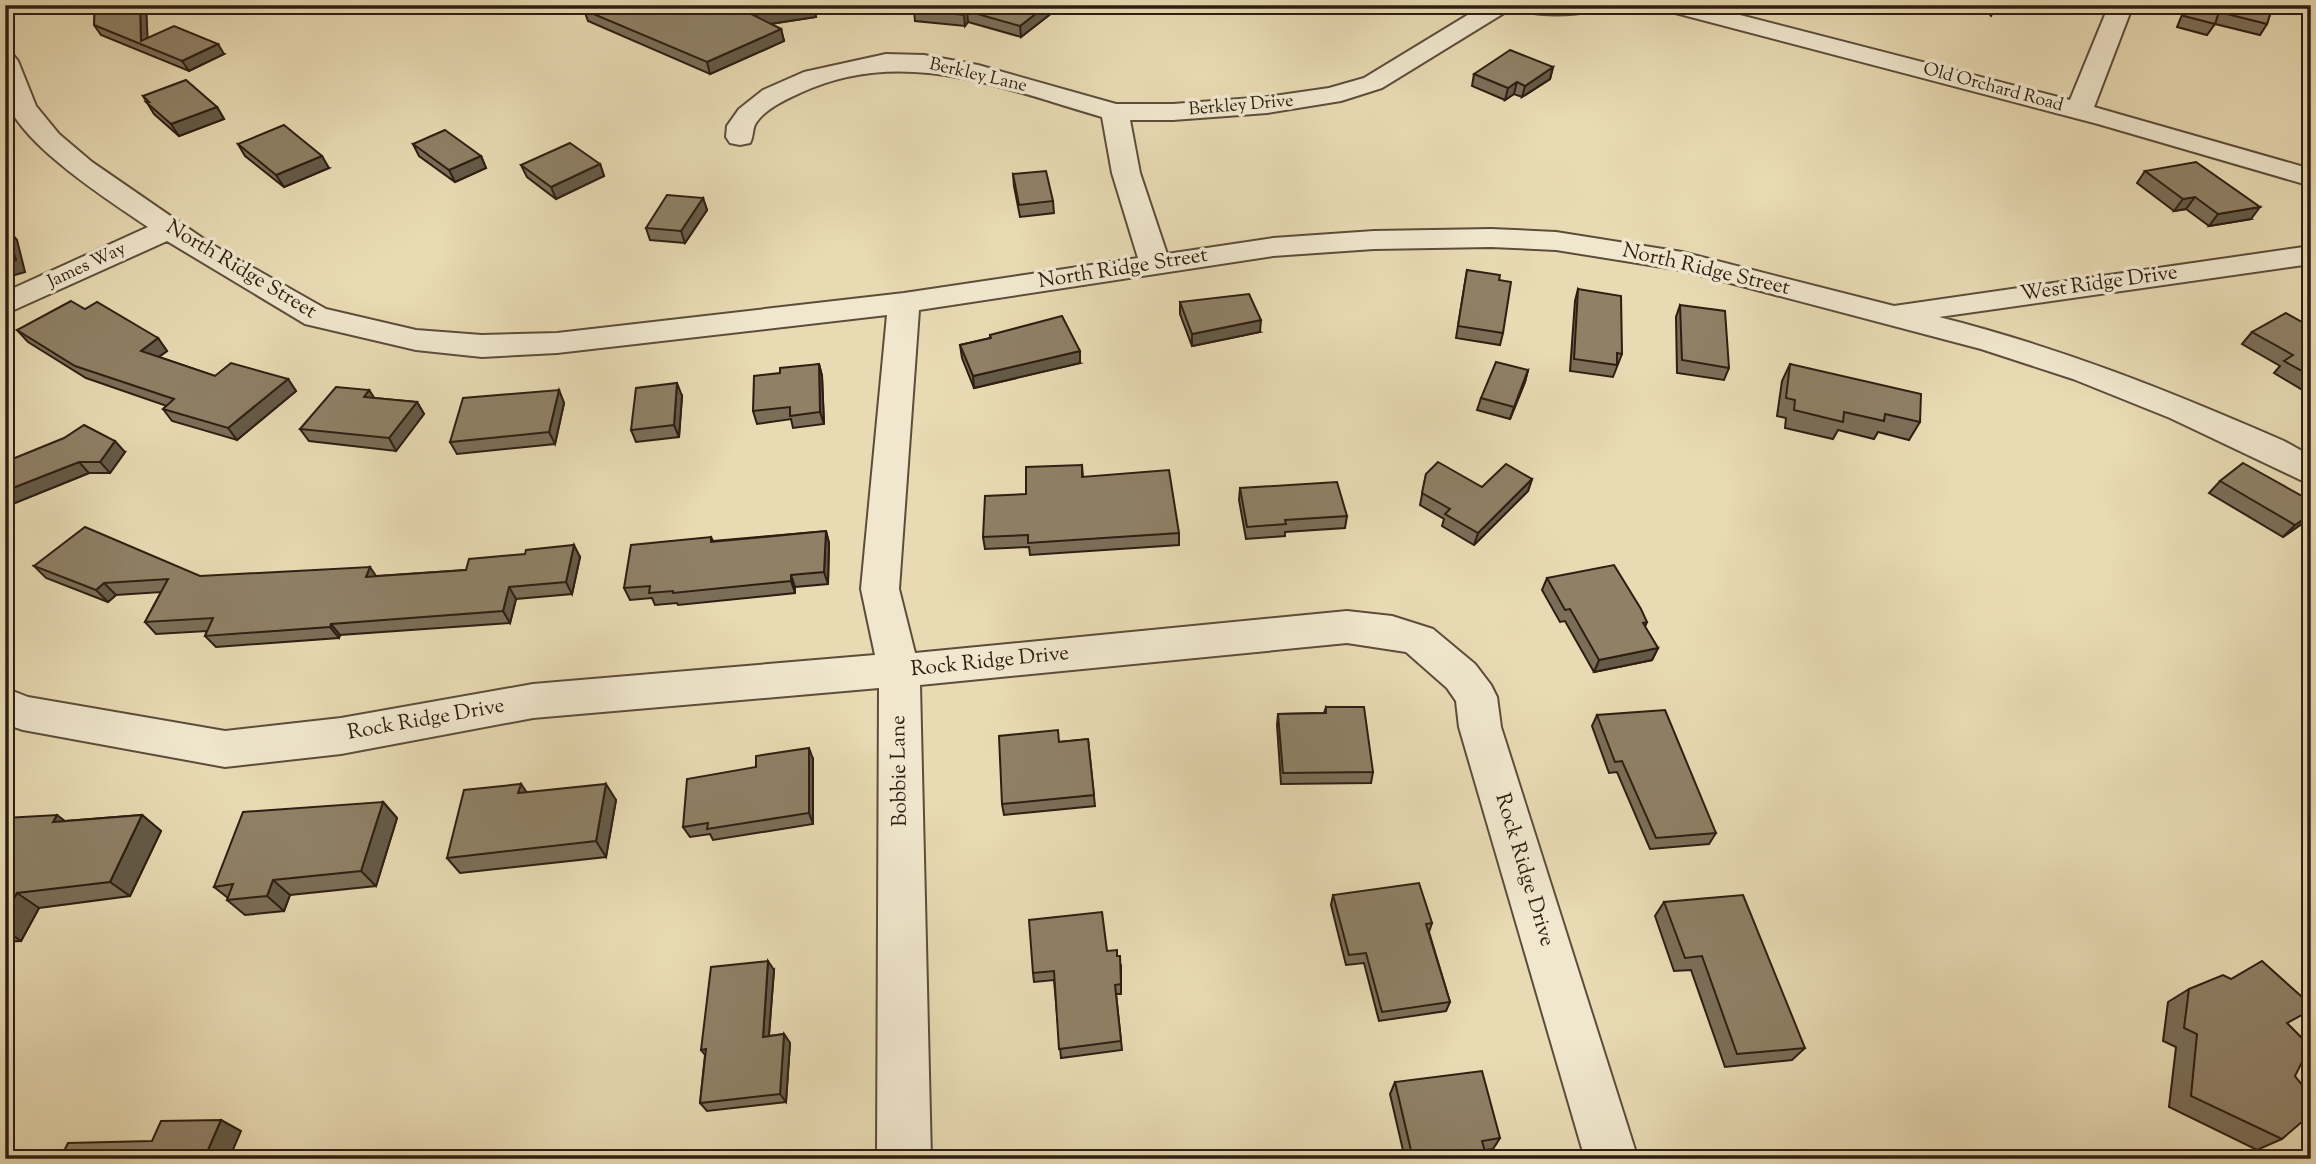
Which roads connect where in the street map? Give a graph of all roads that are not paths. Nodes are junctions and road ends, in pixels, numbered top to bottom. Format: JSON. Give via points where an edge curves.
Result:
{"nodes":[{"id":1,"x":1501,"y":5,"type":"edge"},
{"id":2,"x":1525,"y":5,"type":"edge"},
{"id":3,"x":1587,"y":5,"type":"edge"},
{"id":4,"x":1672,"y":5,"type":"edge"},
{"id":5,"x":2121,"y":5,"type":"edge"},
{"id":6,"x":5,"y":61,"type":"edge"},
{"id":7,"x":2080,"y":111,"type":"junction"},
{"id":8,"x":1115,"y":112,"type":"junction"},
{"id":9,"x":740,"y":137,"type":"dead end"},
{"id":10,"x":2311,"y":178,"type":"edge"},
{"id":11,"x":169,"y":229,"type":"junction"},
{"id":12,"x":2311,"y":255,"type":"edge"},
{"id":13,"x":1155,"y":265,"type":"junction"},
{"id":14,"x":904,"y":303,"type":"junction"},
{"id":15,"x":5,"y":304,"type":"edge"},
{"id":16,"x":1887,"y":315,"type":"junction"},
{"id":17,"x":2311,"y":472,"type":"edge"},
{"id":18,"x":899,"y":671,"type":"junction"},
{"id":19,"x":5,"y":705,"type":"edge"},
{"id":20,"x":904,"y":1159,"type":"edge"},
{"id":21,"x":1612,"y":1159,"type":"edge"}],
"edges":[{"from":1,"to":8,"type":"street","name":"Berkley Drive","via":[[1373,83],[1332,95],[1268,105]]},
{"from":2,"to":3,"type":"street"},
{"from":4,"to":7,"type":"street","name":"Old Orchard Road"},
{"from":5,"to":7,"type":"street"},
{"from":6,"to":11,"type":"street","name":"North Ridge Street","via":[[23,108],[49,141]]},
{"from":7,"to":10,"type":"street","name":"Old Orchard Road"},
{"from":8,"to":9,"type":"street","name":"Berkley Lane","via":[[978,73],[924,63],[886,62],[813,77],[772,96],[748,115],[740,126]]},
{"from":8,"to":13,"type":"street","via":[[1126,173]]},
{"from":11,"to":14,"type":"street","name":"North Ridge Street","via":[[316,317],[416,340],[482,346],[557,343]]},
{"from":11,"to":15,"type":"street","name":"James Way"},
{"from":12,"to":16,"type":"street","name":"West Ridge Drive"},
{"from":13,"to":14,"type":"street","name":"North Ridge Street"},
{"from":13,"to":16,"type":"street","name":"North Ridge Street","via":[[1273,247],[1374,240],[1556,242],[1682,261]]},
{"from":14,"to":18,"type":"street","name":"Bobbie Lane","via":[[880,589]]},
{"from":16,"to":17,"type":"street","name":"North Ridge Street","via":[[1992,341],[2085,371],[2272,450]]},
{"from":18,"to":19,"type":"street","name":"Rock Ridge Drive","via":[[533,701],[341,736],[225,749],[23,713]]},
{"from":18,"to":20,"type":"street","name":"Bobbie Lane"},
{"from":18,"to":21,"type":"street","name":"Rock Ridge Drive","via":[[1347,627],[1419,639],[1461,676],[1476,697],[1480,727]]}]}
